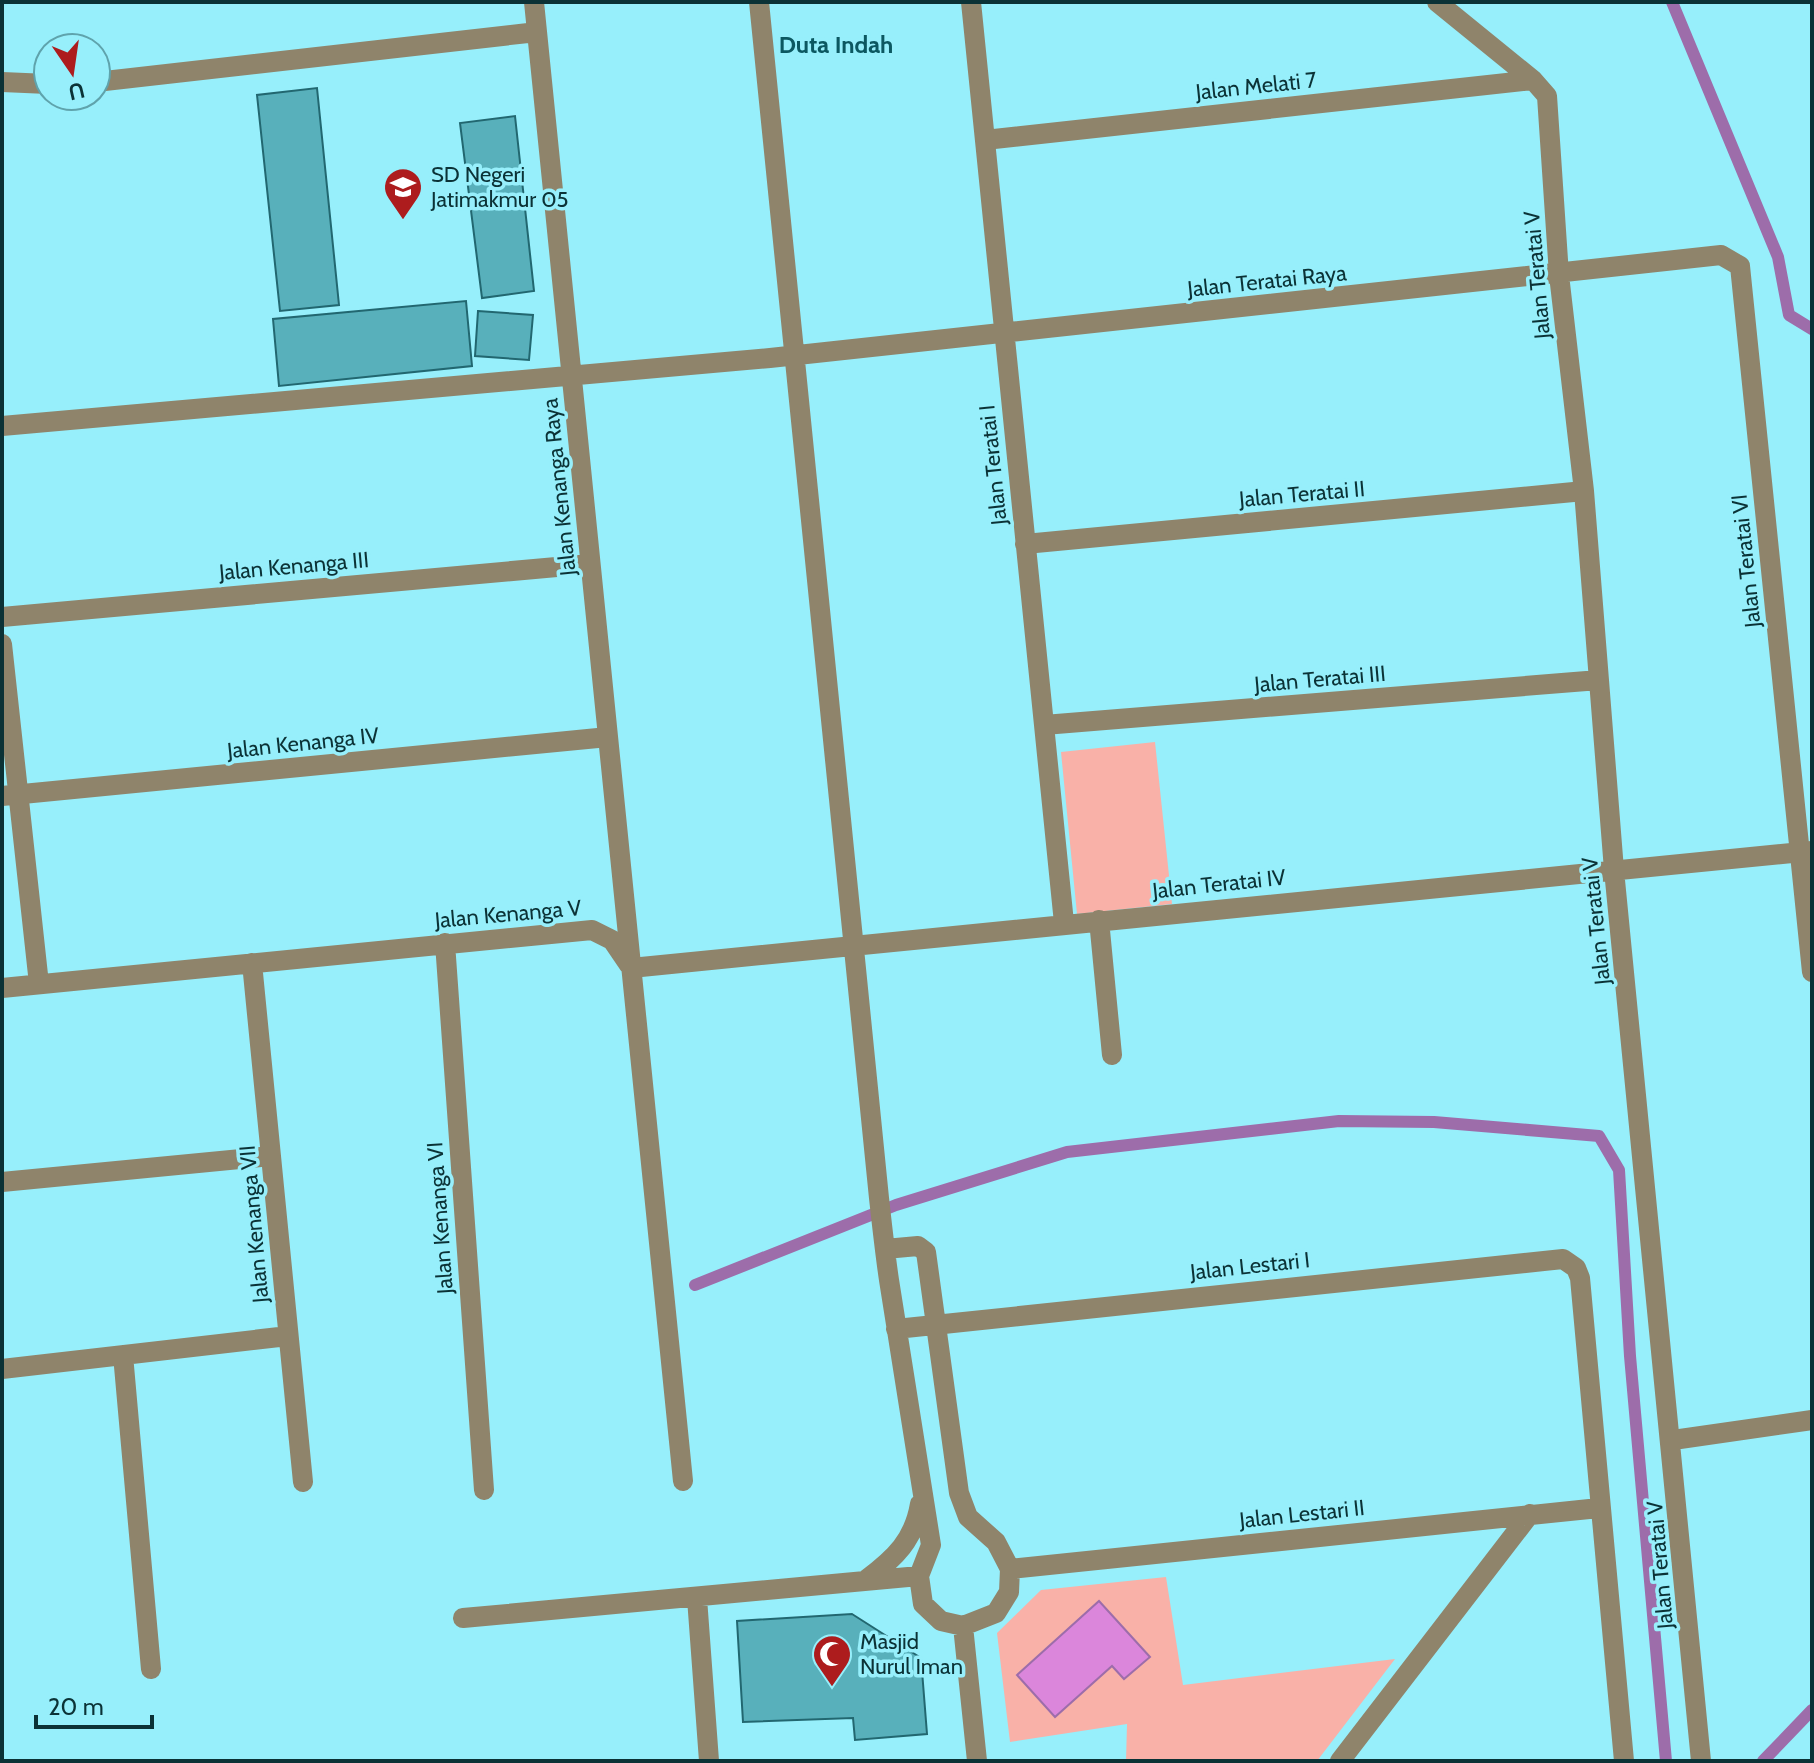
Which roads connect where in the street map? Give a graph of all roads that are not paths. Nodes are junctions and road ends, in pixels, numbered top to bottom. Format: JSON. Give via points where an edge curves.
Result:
{"nodes":[{"id":1,"x":534,"y":2,"type":"edge"},
{"id":2,"x":759,"y":2,"type":"edge"},
{"id":3,"x":971,"y":2,"type":"edge"},
{"id":4,"x":1437,"y":2,"type":"edge"},
{"id":5,"x":537,"y":32,"type":"junction"},
{"id":6,"x":112,"y":80,"type":"edge"},
{"id":7,"x":1533,"y":80,"type":"junction"},
{"id":8,"x":2,"y":82,"type":"edge"},
{"id":9,"x":32,"y":83,"type":"edge"},
{"id":10,"x":985,"y":140,"type":"junction"},
{"id":11,"x":1740,"y":266,"type":"joint"},
{"id":12,"x":1559,"y":275,"type":"junction"},
{"id":13,"x":1004,"y":333,"type":"junction"},
{"id":14,"x":796,"y":355,"type":"junction"},
{"id":15,"x":572,"y":375,"type":"junction"},
{"id":16,"x":2,"y":426,"type":"edge"},
{"id":17,"x":1584,"y":491,"type":"junction"},
{"id":18,"x":1025,"y":544,"type":"junction"},
{"id":19,"x":590,"y":564,"type":"junction"},
{"id":20,"x":2,"y":617,"type":"edge"},
{"id":21,"x":2,"y":644,"type":"edge"},
{"id":22,"x":1599,"y":680,"type":"junction"},
{"id":23,"x":1044,"y":725,"type":"junction"},
{"id":24,"x":608,"y":737,"type":"junction"},
{"id":25,"x":10,"y":796,"type":"edge"},
{"id":26,"x":1806,"y":851,"type":"edge"},
{"id":27,"x":1614,"y":870,"type":"junction"},
{"id":28,"x":1099,"y":920,"type":"junction"},
{"id":29,"x":1064,"y":923,"type":"junction"},
{"id":30,"x":445,"y":943,"type":"junction"},
{"id":31,"x":853,"y":944,"type":"junction"},
{"id":32,"x":252,"y":963,"type":"junction"},
{"id":33,"x":631,"y":968,"type":"junction"},
{"id":34,"x":1812,"y":972,"type":"edge"},
{"id":35,"x":39,"y":984,"type":"junction"},
{"id":36,"x":2,"y":988,"type":"edge"},
{"id":37,"x":1112,"y":1055,"type":"dead end"},
{"id":38,"x":271,"y":1156,"type":"junction"},
{"id":39,"x":2,"y":1182,"type":"edge"},
{"id":40,"x":884,"y":1239,"type":"junction"},
{"id":41,"x":936,"y":1324,"type":"junction"},
{"id":42,"x":896,"y":1329,"type":"junction"},
{"id":43,"x":288,"y":1336,"type":"junction"},
{"id":44,"x":123,"y":1355,"type":"junction"},
{"id":45,"x":2,"y":1369,"type":"edge"},
{"id":46,"x":1812,"y":1420,"type":"edge"},
{"id":47,"x":1673,"y":1440,"type":"junction"},
{"id":48,"x":683,"y":1481,"type":"dead end"},
{"id":49,"x":303,"y":1482,"type":"dead end"},
{"id":50,"x":484,"y":1490,"type":"dead end"},
{"id":51,"x":921,"y":1496,"type":"junction"},
{"id":52,"x":1599,"y":1508,"type":"junction"},
{"id":53,"x":1530,"y":1514,"type":"junction"},
{"id":54,"x":1010,"y":1569,"type":"junction"},
{"id":55,"x":919,"y":1576,"type":"junction"},
{"id":56,"x":867,"y":1579,"type":"junction"},
{"id":57,"x":697,"y":1598,"type":"junction"},
{"id":58,"x":463,"y":1618,"type":"dead end"},
{"id":59,"x":963,"y":1626,"type":"junction"},
{"id":60,"x":151,"y":1669,"type":"dead end"},
{"id":61,"x":1349,"y":1757,"type":"edge"},
{"id":62,"x":709,"y":1761,"type":"edge"},
{"id":63,"x":977,"y":1761,"type":"edge"},
{"id":64,"x":1624,"y":1761,"type":"edge"},
{"id":65,"x":1701,"y":1761,"type":"edge"}],
"edges":[{"from":1,"to":5,"type":"street","name":"Jalan Kenanga Raya"},
{"from":2,"to":14,"type":"street"},
{"from":3,"to":10,"type":"street","name":"Jalan Teratai I"},
{"from":4,"to":7,"type":"street"},
{"from":5,"to":6,"type":"street"},
{"from":5,"to":15,"type":"street","name":"Jalan Kenanga Raya"},
{"from":7,"to":10,"type":"street","name":"Jalan Melati 7"},
{"from":7,"to":12,"type":"street","name":"Jalan Teratai V","via":[[1547,96]]},
{"from":8,"to":9,"type":"street"},
{"from":10,"to":13,"type":"street","name":"Jalan Teratai I"},
{"from":11,"to":12,"type":"street","name":"Jalan Teratai Raya","via":[[1721,255]]},
{"from":11,"to":26,"type":"street","name":"Jalan Teratai VI"},
{"from":12,"to":13,"type":"street","name":"Jalan Teratai Raya"},
{"from":12,"to":17,"type":"street","name":"Jalan Teratai V"},
{"from":13,"to":14,"type":"street","name":"Jalan Teratai Raya"},
{"from":13,"to":18,"type":"street","name":"Jalan Teratai I"},
{"from":14,"to":15,"type":"street","name":"Jalan Teratai Raya"},
{"from":14,"to":31,"type":"street"},
{"from":15,"to":16,"type":"street","name":"Jalan Teratai Raya"},
{"from":15,"to":19,"type":"street","name":"Jalan Kenanga Raya"},
{"from":17,"to":18,"type":"street","name":"Jalan Teratai II"},
{"from":17,"to":22,"type":"street","name":"Jalan Teratai V"},
{"from":18,"to":23,"type":"street","name":"Jalan Teratai I"},
{"from":19,"to":20,"type":"street","name":"Jalan Kenanga III"},
{"from":19,"to":24,"type":"street","name":"Jalan Kenanga Raya"},
{"from":21,"to":25,"type":"street"},
{"from":22,"to":23,"type":"street","name":"Jalan Teratai III"},
{"from":22,"to":27,"type":"street","name":"Jalan Teratai V"},
{"from":23,"to":29,"type":"street","name":"Jalan Teratai I"},
{"from":24,"to":25,"type":"street","name":"Jalan Kenanga IV"},
{"from":24,"to":33,"type":"street","name":"Jalan Kenanga Raya"},
{"from":25,"to":35,"type":"street"},
{"from":26,"to":27,"type":"street","name":"Jalan Teratai IV"},
{"from":26,"to":34,"type":"street","name":"Jalan Teratai VI"},
{"from":27,"to":28,"type":"street","name":"Jalan Teratai IV"},
{"from":27,"to":47,"type":"street","name":"Jalan Teratai V"},
{"from":28,"to":29,"type":"street","name":"Jalan Teratai IV"},
{"from":28,"to":37,"type":"street"},
{"from":29,"to":31,"type":"street","name":"Jalan Teratai IV"},
{"from":30,"to":32,"type":"street","name":"Jalan Kenanga V"},
{"from":30,"to":33,"type":"street","name":"Jalan Kenanga V","via":[[592,930],[612,940]]},
{"from":30,"to":50,"type":"street","name":"Jalan Kenanga VI"},
{"from":31,"to":33,"type":"street","name":"Jalan Teratai IV"},
{"from":31,"to":40,"type":"street"},
{"from":32,"to":35,"type":"street","name":"Jalan Kenanga V"},
{"from":32,"to":38,"type":"street","name":"Jalan Kenanga VII"},
{"from":33,"to":48,"type":"street"},
{"from":35,"to":36,"type":"street","name":"Jalan Kenanga V"},
{"from":38,"to":39,"type":"street"},
{"from":38,"to":43,"type":"street","name":"Jalan Kenanga VII"},
{"from":40,"to":41,"type":"street","via":[[926,1252]]},
{"from":40,"to":42,"type":"street"},
{"from":41,"to":42,"type":"street","name":"Jalan Lestari I"},
{"from":41,"to":52,"type":"street","name":"Jalan Lestari I","via":[[1555,1258],[1568,1261],[1580,1278]]},
{"from":41,"to":54,"type":"street","via":[[959,1493],[968,1517],[996,1542]]},
{"from":42,"to":51,"type":"street"},
{"from":43,"to":44,"type":"street"},
{"from":43,"to":49,"type":"street","name":"Jalan Kenanga VII"},
{"from":44,"to":45,"type":"street"},
{"from":44,"to":60,"type":"street"},
{"from":46,"to":47,"type":"street"},
{"from":47,"to":65,"type":"street","name":"Jalan Teratai V"},
{"from":51,"to":55,"type":"street","via":[[931,1545]]},
{"from":51,"to":56,"type":"street","via":[[907,1543]]},
{"from":52,"to":53,"type":"street","name":"Jalan Lestari II"},
{"from":52,"to":64,"type":"street"},
{"from":53,"to":54,"type":"street","name":"Jalan Lestari II"},
{"from":53,"to":61,"type":"street"},
{"from":54,"to":59,"type":"street","via":[[1009,1592],[996,1613]]},
{"from":55,"to":56,"type":"street"},
{"from":55,"to":59,"type":"street","via":[[923,1604],[931,1614]]},
{"from":56,"to":57,"type":"street"},
{"from":57,"to":58,"type":"street"},
{"from":57,"to":62,"type":"street"},
{"from":59,"to":63,"type":"street"}]}
